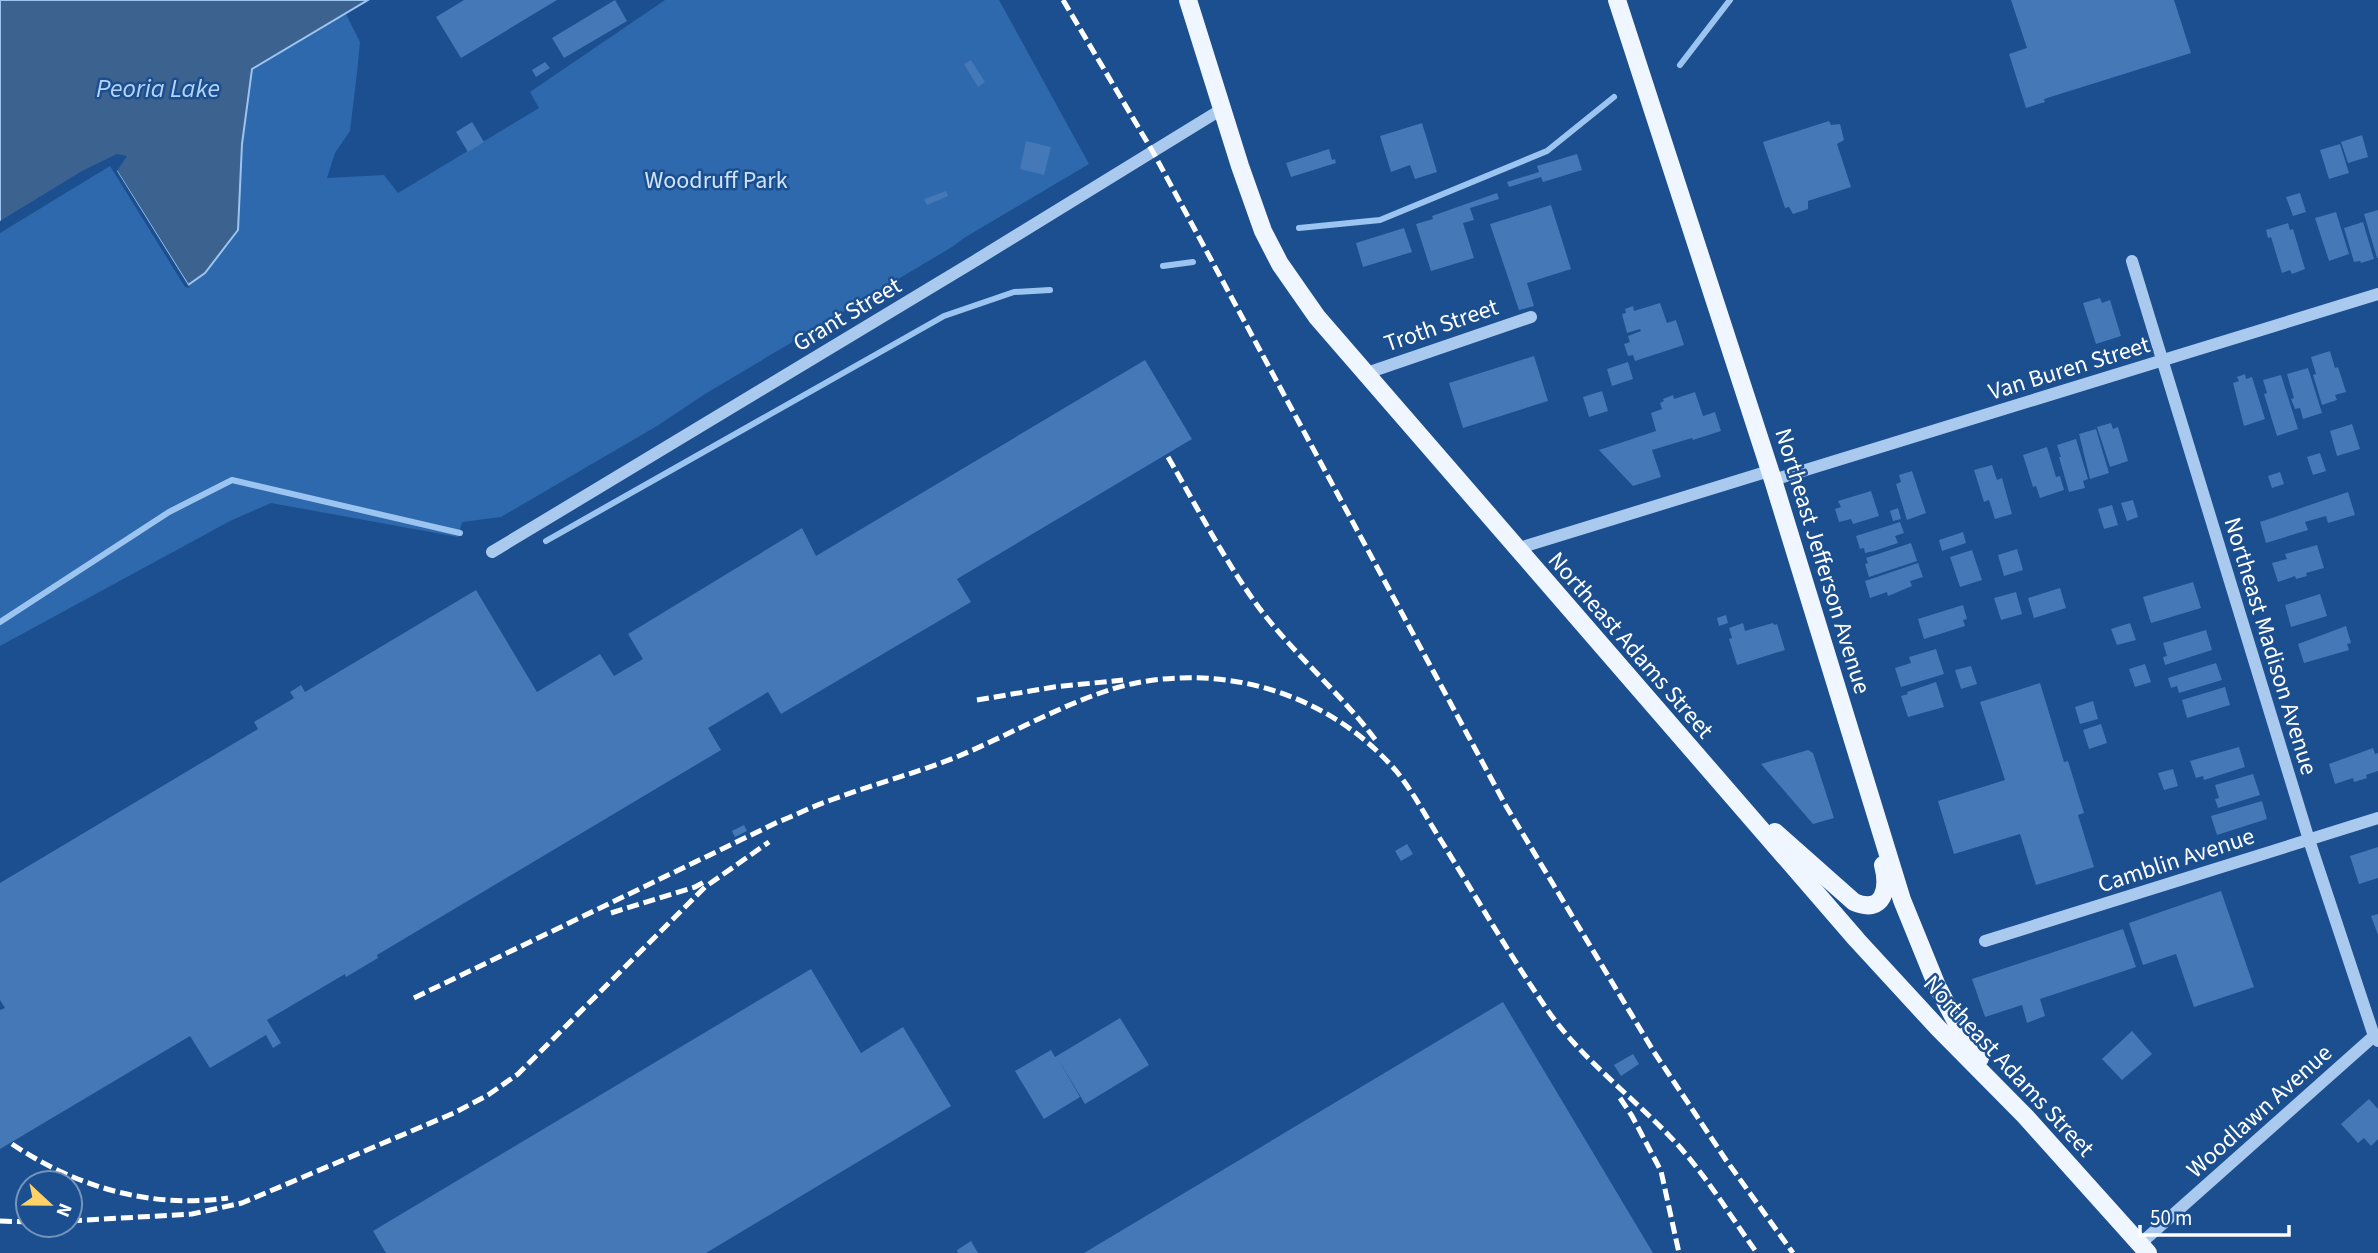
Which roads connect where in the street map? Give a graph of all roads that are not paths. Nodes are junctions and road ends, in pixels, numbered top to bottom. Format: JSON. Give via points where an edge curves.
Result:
{"nodes":[{"id":1,"x":1188,"y":0,"type":"edge"},
{"id":2,"x":1617,"y":0,"type":"edge"},
{"id":3,"x":1222,"y":109,"type":"junction"},
{"id":4,"x":2132,"y":261,"type":"dead end"},
{"id":5,"x":2378,"y":294,"type":"edge"},
{"id":6,"x":1531,"y":317,"type":"dead end"},
{"id":7,"x":2161,"y":362,"type":"junction"},
{"id":8,"x":1364,"y":374,"type":"junction"},
{"id":9,"x":1771,"y":475,"type":"junction"},
{"id":10,"x":1516,"y":549,"type":"junction"},
{"id":11,"x":492,"y":552,"type":"dead end"},
{"id":12,"x":1843,"y":709,"type":"junction"},
{"id":13,"x":1686,"y":744,"type":"junction"},
{"id":14,"x":2378,"y":818,"type":"edge"},
{"id":15,"x":2309,"y":840,"type":"junction"},
{"id":16,"x":1986,"y":941,"type":"dead end"},
{"id":17,"x":2376,"y":1039,"type":"edge"},
{"id":18,"x":2025,"y":1116,"type":"junction"},
{"id":19,"x":2144,"y":1248,"type":"edge"}],
"edges":[{"from":1,"to":3,"type":"main road","name":"Northeast Adams Street"},
{"from":2,"to":9,"type":"main road","name":"Northeast Jefferson Avenue"},
{"from":3,"to":8,"type":"main road","name":"Northeast Adams Street","via":[[1273,252],[1306,303]]},
{"from":3,"to":11,"type":"street","name":"Grant Street"},
{"from":4,"to":7,"type":"street","name":"Northeast Madison Avenue"},
{"from":5,"to":7,"type":"street","name":"Van Buren Street"},
{"from":6,"to":8,"type":"street","name":"Troth Street"},
{"from":7,"to":9,"type":"street","name":"Van Buren Street"},
{"from":7,"to":15,"type":"street","name":"Northeast Madison Avenue"},
{"from":8,"to":10,"type":"main road","name":"Northeast Adams Street"},
{"from":9,"to":10,"type":"street","name":"Van Buren Street"},
{"from":9,"to":12,"type":"main road","name":"Northeast Jefferson Avenue"},
{"from":10,"to":13,"type":"main road","name":"Northeast Adams Street"},
{"from":12,"to":13,"type":"main road","via":[[1886,880],[1883,895],[1871,906],[1854,902],[1785,842]]},
{"from":12,"to":18,"type":"main road","name":"Northeast Jefferson Avenue","via":[[1902,900],[1926,961],[1962,1033]]},
{"from":13,"to":18,"type":"main road","name":"Northeast Adams Street","via":[[1875,961]]},
{"from":14,"to":15,"type":"street","name":"Camblin Avenue"},
{"from":15,"to":16,"type":"street","name":"Camblin Avenue"},
{"from":15,"to":17,"type":"street","name":"Northeast Madison Avenue"},
{"from":17,"to":19,"type":"street","name":"Woodlawn Avenue"},
{"from":18,"to":19,"type":"main road","name":"Northeast Adams Street"}]}
